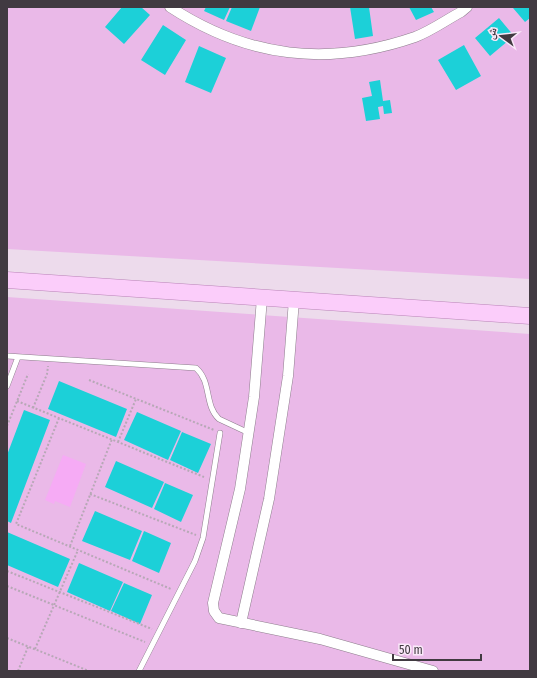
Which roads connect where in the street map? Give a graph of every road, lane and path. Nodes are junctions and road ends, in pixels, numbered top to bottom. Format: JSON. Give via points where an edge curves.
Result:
{"nodes":[{"id":1,"x":170,"y":7,"type":"edge"},
{"id":2,"x":467,"y":7,"type":"edge"},
{"id":3,"x":7,"y":280,"type":"edge"},
{"id":4,"x":262,"y":298,"type":"junction"},
{"id":5,"x":294,"y":300,"type":"junction"},
{"id":6,"x":530,"y":316,"type":"edge"},
{"id":7,"x":7,"y":356,"type":"edge"},
{"id":8,"x":18,"y":357,"type":"junction"},
{"id":9,"x":48,"y":359,"type":"junction"},
{"id":10,"x":28,"y":374,"type":"dead end"},
{"id":11,"x":89,"y":380,"type":"dead end"},
{"id":12,"x":7,"y":386,"type":"edge"},
{"id":13,"x":136,"y":399,"type":"junction"},
{"id":14,"x":17,"y":401,"type":"junction"},
{"id":15,"x":33,"y":408,"type":"junction"},
{"id":16,"x":59,"y":418,"type":"junction"},
{"id":17,"x":7,"y":426,"type":"edge"},
{"id":18,"x":220,"y":433,"type":"joint"},
{"id":19,"x":249,"y":433,"type":"junction"},
{"id":20,"x":112,"y":440,"type":"junction"},
{"id":21,"x":118,"y":442,"type":"junction"},
{"id":22,"x":213,"y":481,"type":"junction"},
{"id":23,"x":90,"y":494,"type":"junction"},
{"id":24,"x":203,"y":538,"type":"junction"},
{"id":25,"x":70,"y":546,"type":"junction"},
{"id":26,"x":78,"y":550,"type":"junction"},
{"id":27,"x":7,"y":571,"type":"edge"},
{"id":28,"x":7,"y":586,"type":"edge"},
{"id":29,"x":60,"y":592,"type":"junction"},
{"id":30,"x":180,"y":592,"type":"junction"},
{"id":31,"x":54,"y":605,"type":"junction"},
{"id":32,"x":241,"y":623,"type":"junction"},
{"id":33,"x":159,"y":632,"type":"junction"},
{"id":34,"x":7,"y":638,"type":"edge"},
{"id":35,"x":152,"y":644,"type":"junction"},
{"id":36,"x":28,"y":647,"type":"junction"},
{"id":37,"x":35,"y":649,"type":"junction"},
{"id":38,"x":18,"y":671,"type":"edge"},
{"id":39,"x":89,"y":671,"type":"edge"},
{"id":40,"x":139,"y":671,"type":"edge"},
{"id":41,"x":433,"y":671,"type":"edge"}],
"edges":[{"from":1,"to":2,"type":"street","via":[[190,20],[223,35],[269,50],[302,55],[340,54],[417,36]]},
{"from":3,"to":4,"type":"main road"},
{"from":4,"to":5,"type":"main road"},
{"from":4,"to":19,"type":"street"},
{"from":5,"to":6,"type":"main road"},
{"from":5,"to":32,"type":"street","via":[[288,376],[269,499]]},
{"from":7,"to":8,"type":"lane"},
{"from":8,"to":9,"type":"lane"},
{"from":8,"to":12,"type":"lane"},
{"from":9,"to":15,"type":"path","via":[[47,374]]},
{"from":9,"to":19,"type":"lane","via":[[196,368],[206,381],[209,403],[216,416]]},
{"from":10,"to":14,"type":"path"},
{"from":11,"to":13,"type":"path"},
{"from":13,"to":18,"type":"path"},
{"from":13,"to":21,"type":"path"},
{"from":14,"to":15,"type":"path"},
{"from":14,"to":17,"type":"path"},
{"from":15,"to":16,"type":"path"},
{"from":16,"to":20,"type":"path"},
{"from":16,"to":25,"type":"path","via":[[16,524]]},
{"from":18,"to":22,"type":"lane"},
{"from":19,"to":32,"type":"street","via":[[240,489],[213,602],[214,611],[220,618]]},
{"from":20,"to":21,"type":"path"},
{"from":20,"to":23,"type":"path"},
{"from":21,"to":22,"type":"path"},
{"from":22,"to":24,"type":"lane"},
{"from":23,"to":24,"type":"path"},
{"from":23,"to":25,"type":"path"},
{"from":24,"to":30,"type":"lane","via":[[195,562]]},
{"from":25,"to":26,"type":"path"},
{"from":26,"to":29,"type":"path"},
{"from":26,"to":30,"type":"path"},
{"from":27,"to":29,"type":"path"},
{"from":28,"to":31,"type":"path"},
{"from":29,"to":31,"type":"path"},
{"from":29,"to":33,"type":"path"},
{"from":30,"to":33,"type":"lane"},
{"from":31,"to":35,"type":"path"},
{"from":31,"to":37,"type":"path"},
{"from":32,"to":41,"type":"street","via":[[320,639]]},
{"from":33,"to":35,"type":"lane"},
{"from":34,"to":36,"type":"path"},
{"from":35,"to":40,"type":"lane"},
{"from":36,"to":37,"type":"path"},
{"from":36,"to":38,"type":"path"},
{"from":37,"to":39,"type":"path"}]}
